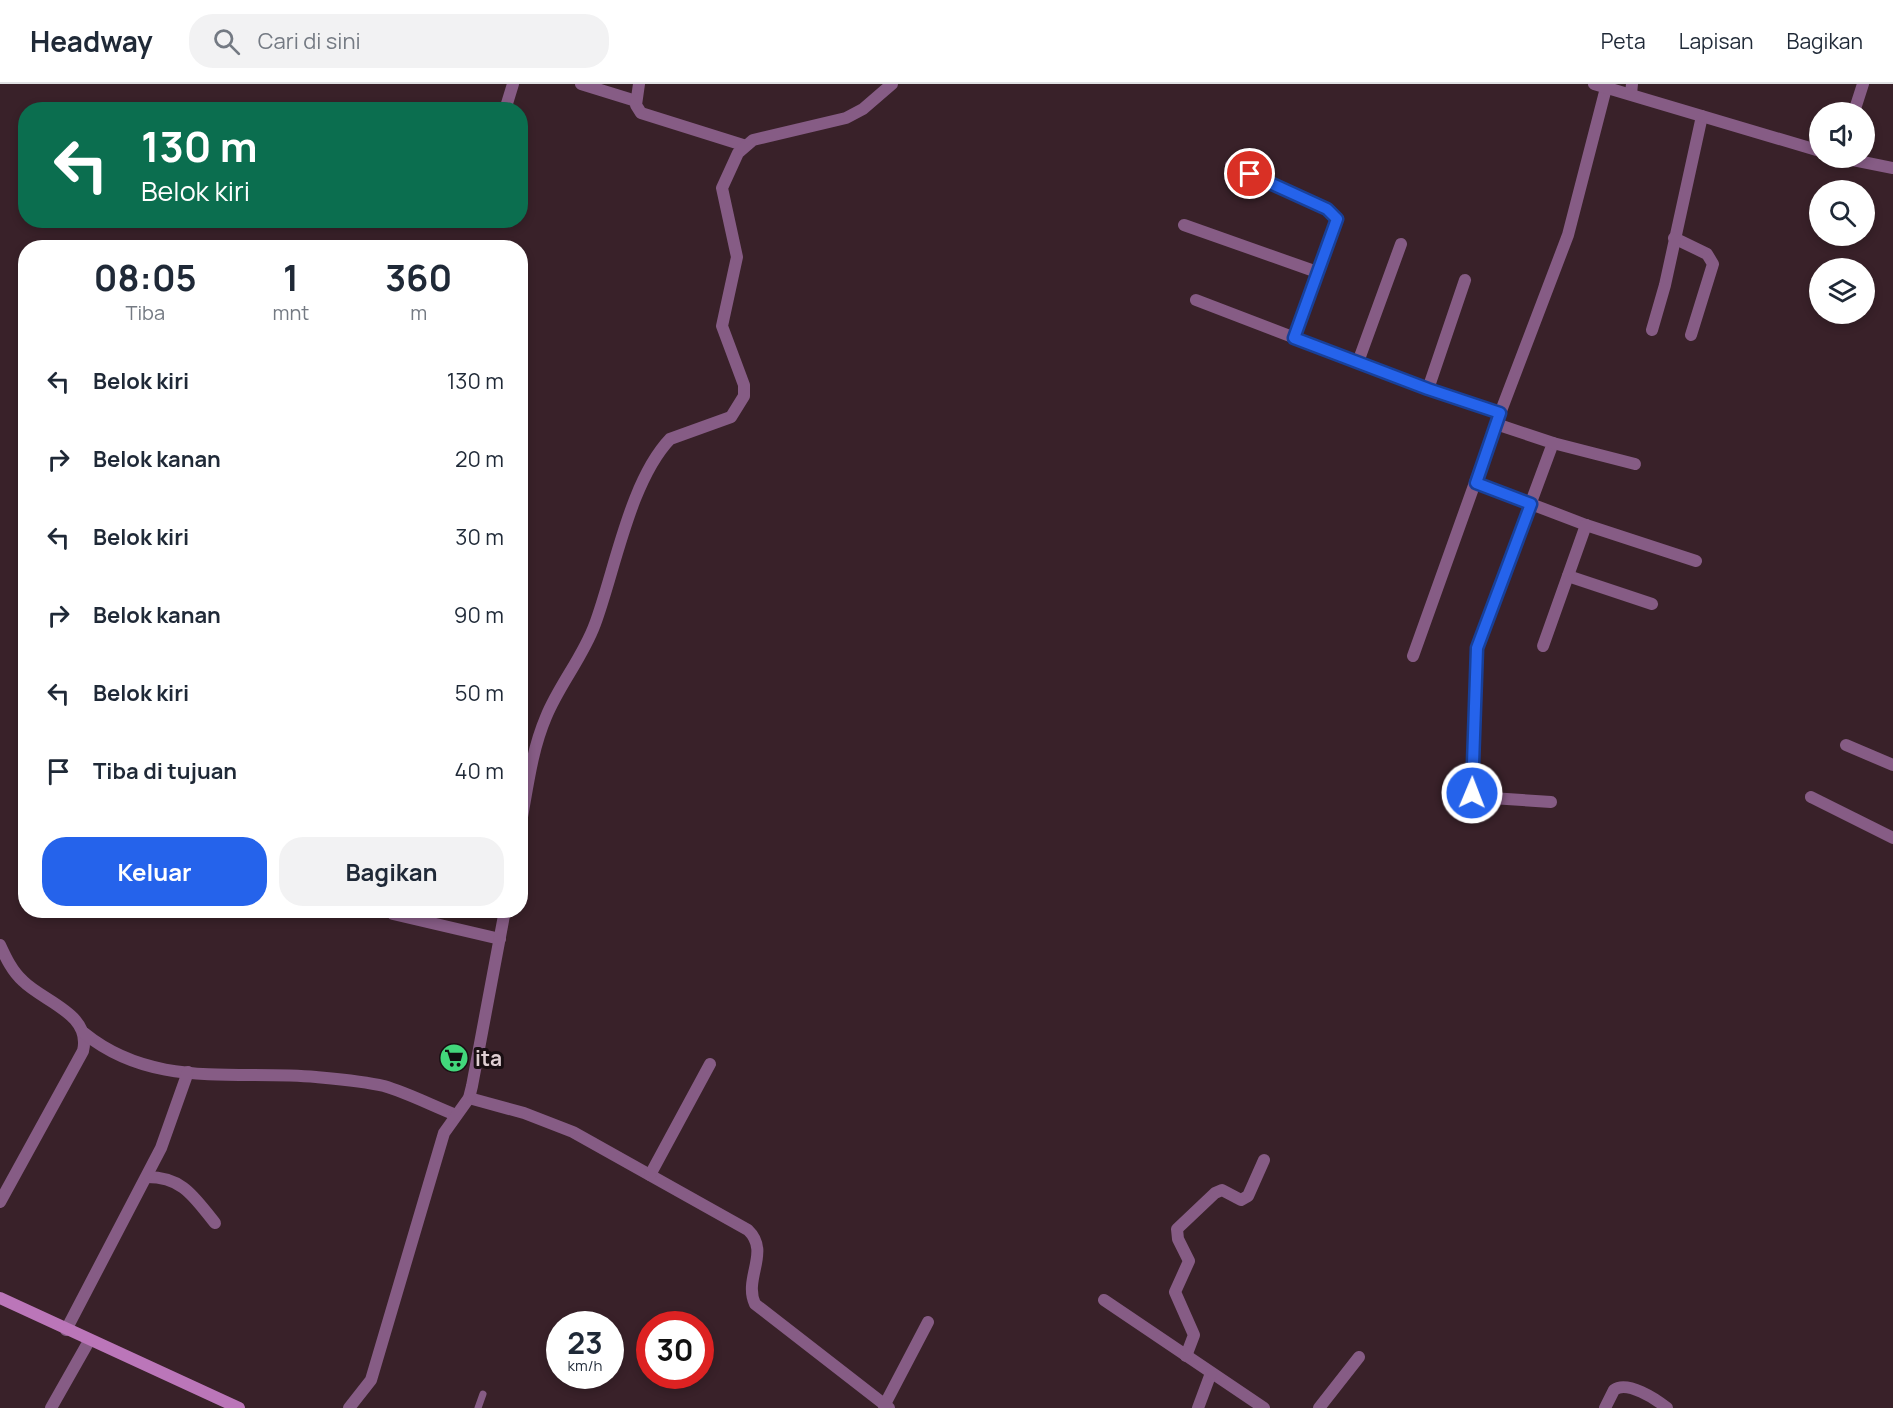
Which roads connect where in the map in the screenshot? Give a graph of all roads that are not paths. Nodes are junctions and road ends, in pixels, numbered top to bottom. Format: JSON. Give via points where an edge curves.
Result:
{"nodes":[{"id":1,"x":513,"y":84,"type":"edge"},
{"id":2,"x":581,"y":84,"type":"edge"},
{"id":3,"x":639,"y":84,"type":"edge"},
{"id":4,"x":892,"y":84,"type":"edge"},
{"id":5,"x":1594,"y":84,"type":"edge"},
{"id":6,"x":1863,"y":84,"type":"edge"},
{"id":7,"x":1606,"y":88,"type":"junction"},
{"id":8,"x":1631,"y":89,"type":"edge"},
{"id":9,"x":636,"y":101,"type":"junction"},
{"id":10,"x":507,"y":102,"type":"edge"},
{"id":11,"x":1857,"y":102,"type":"edge"},
{"id":12,"x":1702,"y":116,"type":"junction"},
{"id":13,"x":743,"y":145,"type":"junction"},
{"id":14,"x":1809,"y":148,"type":"edge"},
{"id":15,"x":1875,"y":164,"type":"edge"},
{"id":16,"x":1231,"y":165,"type":"dead end"},
{"id":17,"x":1893,"y":168,"type":"edge"},
{"id":18,"x":1184,"y":225,"type":"dead end"},
{"id":19,"x":1674,"y":238,"type":"junction"},
{"id":20,"x":1401,"y":244,"type":"dead end"},
{"id":21,"x":1317,"y":272,"type":"junction"},
{"id":22,"x":1465,"y":280,"type":"dead end"},
{"id":23,"x":1196,"y":300,"type":"dead end"},
{"id":24,"x":1652,"y":330,"type":"dead end"},
{"id":25,"x":1691,"y":335,"type":"dead end"},
{"id":26,"x":1294,"y":338,"type":"junction"},
{"id":27,"x":1358,"y":362,"type":"junction"},
{"id":28,"x":1428,"y":389,"type":"junction"},
{"id":29,"x":1498,"y":418,"type":"junction"},
{"id":30,"x":1553,"y":443,"type":"junction"},
{"id":31,"x":1635,"y":464,"type":"dead end"},
{"id":32,"x":1476,"y":483,"type":"junction"},
{"id":33,"x":1531,"y":504,"type":"junction"},
{"id":34,"x":1586,"y":525,"type":"junction"},
{"id":35,"x":1696,"y":561,"type":"dead end"},
{"id":36,"x":1569,"y":576,"type":"junction"},
{"id":37,"x":1652,"y":604,"type":"dead end"},
{"id":38,"x":1543,"y":646,"type":"dead end"},
{"id":39,"x":1413,"y":656,"type":"dead end"},
{"id":40,"x":1846,"y":745,"type":"dead end"},
{"id":41,"x":1893,"y":765,"type":"edge"},
{"id":42,"x":528,"y":792,"type":"edge"},
{"id":43,"x":1811,"y":797,"type":"dead end"},
{"id":44,"x":1551,"y":802,"type":"dead end"},
{"id":45,"x":1893,"y":838,"type":"edge"},
{"id":46,"x":410,"y":918,"type":"edge"},
{"id":47,"x":504,"y":918,"type":"edge"},
{"id":48,"x":500,"y":939,"type":"junction"},
{"id":49,"x":0,"y":945,"type":"edge"},
{"id":50,"x":84,"y":1033,"type":"junction"},
{"id":51,"x":710,"y":1064,"type":"dead end"},
{"id":52,"x":188,"y":1072,"type":"junction"},
{"id":53,"x":469,"y":1098,"type":"junction"},
{"id":54,"x":456,"y":1115,"type":"junction"},
{"id":55,"x":1264,"y":1160,"type":"dead end"},
{"id":56,"x":650,"y":1175,"type":"junction"},
{"id":57,"x":147,"y":1177,"type":"junction"},
{"id":58,"x":0,"y":1202,"type":"edge"},
{"id":59,"x":215,"y":1223,"type":"dead end"},
{"id":60,"x":0,"y":1298,"type":"edge"},
{"id":61,"x":1104,"y":1300,"type":"dead end"},
{"id":62,"x":928,"y":1322,"type":"dead end"},
{"id":63,"x":66,"y":1330,"type":"junction"},
{"id":64,"x":89,"y":1341,"type":"junction"},
{"id":65,"x":1186,"y":1356,"type":"junction"},
{"id":66,"x":1359,"y":1358,"type":"dead end"},
{"id":67,"x":1211,"y":1373,"type":"junction"},
{"id":68,"x":483,"y":1394,"type":"dead end"},
{"id":69,"x":887,"y":1407,"type":"edge"},
{"id":70,"x":51,"y":1408,"type":"edge"},
{"id":71,"x":239,"y":1408,"type":"edge"},
{"id":72,"x":349,"y":1408,"type":"edge"},
{"id":73,"x":478,"y":1408,"type":"edge"},
{"id":74,"x":1198,"y":1408,"type":"edge"},
{"id":75,"x":1264,"y":1408,"type":"edge"},
{"id":76,"x":1319,"y":1408,"type":"edge"},
{"id":77,"x":1605,"y":1408,"type":"edge"},
{"id":78,"x":1666,"y":1408,"type":"edge"}],
"edges":[{"from":1,"to":10,"type":"street"},
{"from":2,"to":9,"type":"street"},
{"from":3,"to":9,"type":"street"},
{"from":4,"to":13,"type":"street","via":[[846,118]]},
{"from":5,"to":7,"type":"street"},
{"from":6,"to":11,"type":"street"},
{"from":7,"to":8,"type":"street"},
{"from":7,"to":29,"type":"street","via":[[1568,235]]},
{"from":8,"to":12,"type":"street"},
{"from":9,"to":13,"type":"street","via":[[638,110],[645,115]]},
{"from":12,"to":14,"type":"street"},
{"from":12,"to":19,"type":"street"},
{"from":13,"to":42,"type":"street","via":[[722,188],[737,257],[722,326],[744,385],[744,396],[730,417],[676,435],[663,447],[631,510],[595,626],[542,728]]},
{"from":15,"to":17,"type":"street"},
{"from":16,"to":21,"type":"street","via":[[1335,216],[1337,223]]},
{"from":18,"to":21,"type":"street"},
{"from":19,"to":24,"type":"street"},
{"from":19,"to":25,"type":"street","via":[[1707,254],[1713,264]]},
{"from":20,"to":27,"type":"street"},
{"from":21,"to":26,"type":"street"},
{"from":22,"to":28,"type":"street"},
{"from":23,"to":26,"type":"street"},
{"from":26,"to":27,"type":"street"},
{"from":27,"to":28,"type":"street"},
{"from":28,"to":29,"type":"street"},
{"from":29,"to":30,"type":"street"},
{"from":29,"to":32,"type":"street"},
{"from":30,"to":31,"type":"street"},
{"from":30,"to":33,"type":"street"},
{"from":32,"to":33,"type":"street"},
{"from":32,"to":39,"type":"street"},
{"from":33,"to":34,"type":"street"},
{"from":33,"to":44,"type":"street","via":[[1477,648],[1472,793],[1476,797]]},
{"from":34,"to":35,"type":"street"},
{"from":34,"to":36,"type":"street"},
{"from":36,"to":37,"type":"street"},
{"from":36,"to":38,"type":"street"},
{"from":40,"to":41,"type":"street"},
{"from":43,"to":45,"type":"street"},
{"from":46,"to":48,"type":"street"},
{"from":47,"to":48,"type":"street"},
{"from":48,"to":53,"type":"street"},
{"from":49,"to":50,"type":"street","via":[[24,983],[74,1019]]},
{"from":50,"to":52,"type":"street","via":[[122,1058],[152,1068]]},
{"from":50,"to":58,"type":"street","via":[[83,1051]]},
{"from":51,"to":56,"type":"street"},
{"from":52,"to":54,"type":"street","via":[[316,1077],[384,1086]]},
{"from":52,"to":57,"type":"street"},
{"from":53,"to":54,"type":"street"},
{"from":53,"to":56,"type":"street","via":[[547,1121]]},
{"from":54,"to":72,"type":"street","via":[[444,1133],[371,1380]]},
{"from":55,"to":65,"type":"street","via":[[1248,1196],[1241,1200],[1222,1190],[1215,1193],[1177,1229],[1189,1261],[1175,1292],[1194,1335]]},
{"from":56,"to":69,"type":"street","via":[[754,1236],[759,1250],[751,1289],[755,1304]]},
{"from":57,"to":59,"type":"street","via":[[175,1181]]},
{"from":57,"to":63,"type":"street"},
{"from":60,"to":63,"type":"main road"},
{"from":61,"to":65,"type":"street"},
{"from":62,"to":69,"type":"street"},
{"from":63,"to":64,"type":"main road"},
{"from":64,"to":70,"type":"street"},
{"from":64,"to":71,"type":"main road"},
{"from":65,"to":67,"type":"street"},
{"from":66,"to":76,"type":"street"},
{"from":67,"to":74,"type":"street"},
{"from":67,"to":75,"type":"street"},
{"from":68,"to":73,"type":"lane"},
{"from":77,"to":78,"type":"street","via":[[1614,1390],[1624,1387],[1645,1394]]}]}
